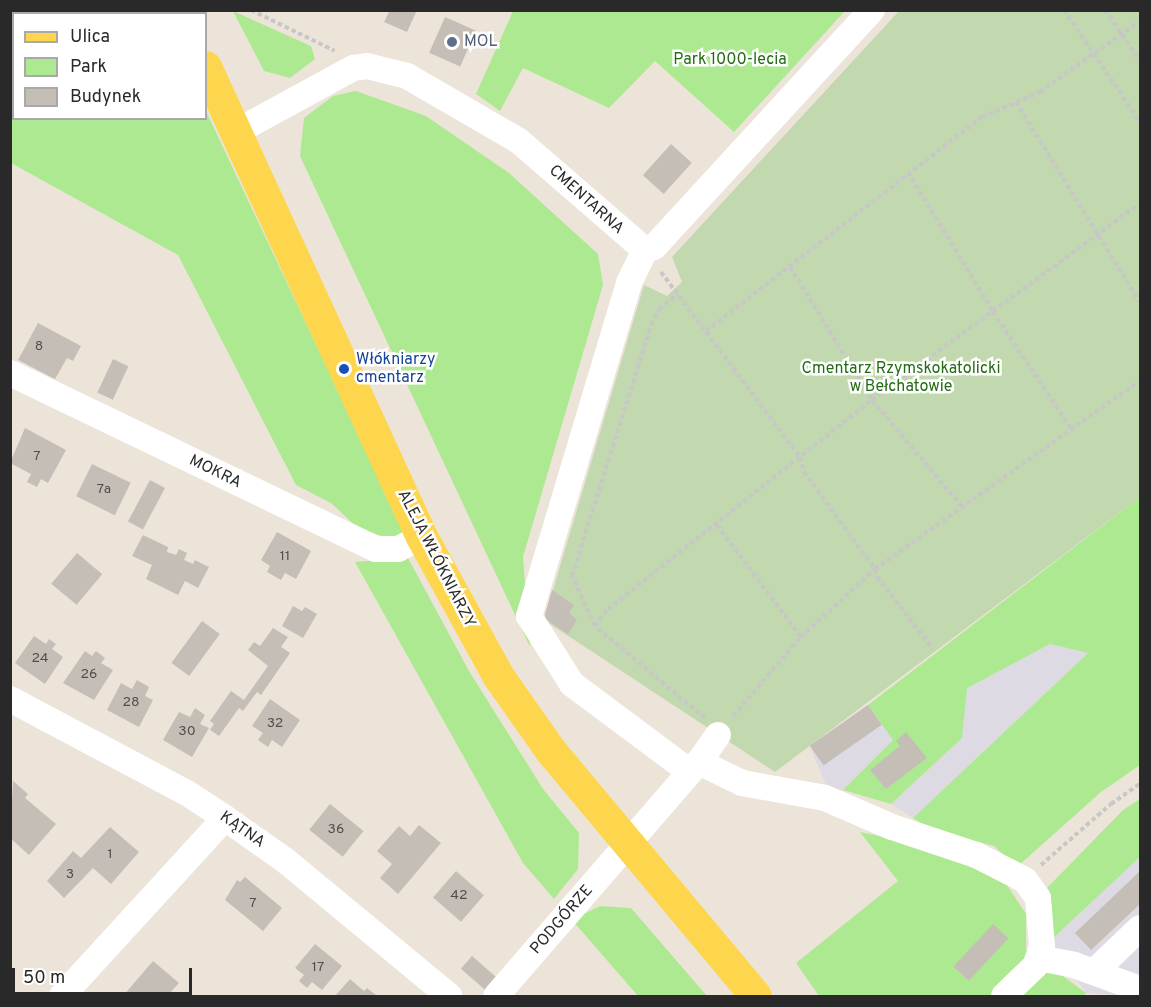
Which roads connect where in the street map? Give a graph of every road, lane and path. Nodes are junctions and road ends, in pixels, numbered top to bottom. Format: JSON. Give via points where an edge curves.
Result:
{"nodes":[{"id":1,"x":252,"y":10,"type":"edge"},
{"id":2,"x":872,"y":10,"type":"edge"},
{"id":3,"x":1064,"y":10,"type":"edge"},
{"id":4,"x":1105,"y":10,"type":"edge"},
{"id":5,"x":1140,"y":21,"type":"edge"},
{"id":6,"x":1121,"y":34,"type":"junction"},
{"id":7,"x":1095,"y":53,"type":"junction"},
{"id":8,"x":1140,"y":61,"type":"edge"},
{"id":9,"x":367,"y":66,"type":"junction"},
{"id":10,"x":207,"y":69,"type":"edge"},
{"id":11,"x":1016,"y":102,"type":"junction"},
{"id":12,"x":1140,"y":122,"type":"edge"},
{"id":13,"x":234,"y":133,"type":"junction"},
{"id":14,"x":908,"y":172,"type":"junction"},
{"id":15,"x":1140,"y":203,"type":"edge"},
{"id":16,"x":1100,"y":232,"type":"junction"},
{"id":17,"x":645,"y":250,"type":"junction"},
{"id":18,"x":790,"y":267,"type":"junction"},
{"id":19,"x":678,"y":294,"type":"junction"},
{"id":20,"x":1140,"y":303,"type":"edge"},
{"id":21,"x":993,"y":312,"type":"junction"},
{"id":22,"x":706,"y":331,"type":"junction"},
{"id":23,"x":10,"y":374,"type":"edge"},
{"id":24,"x":1140,"y":381,"type":"edge"},
{"id":25,"x":872,"y":400,"type":"junction"},
{"id":26,"x":1072,"y":430,"type":"junction"},
{"id":27,"x":801,"y":458,"type":"junction"},
{"id":28,"x":963,"y":507,"type":"junction"},
{"id":29,"x":717,"y":525,"type":"junction"},
{"id":30,"x":422,"y":537,"type":"junction"},
{"id":31,"x":875,"y":569,"type":"junction"},
{"id":32,"x":595,"y":626,"type":"junction"},
{"id":33,"x":801,"y":637,"type":"junction"},
{"id":34,"x":933,"y":649,"type":"dead end"},
{"id":35,"x":10,"y":699,"type":"edge"},
{"id":36,"x":720,"y":733,"type":"junction"},
{"id":37,"x":695,"y":767,"type":"junction"},
{"id":38,"x":1140,"y":784,"type":"edge"},
{"id":39,"x":225,"y":818,"type":"junction"},
{"id":40,"x":628,"y":844,"type":"junction"},
{"id":41,"x":1025,"y":880,"type":"junction"},
{"id":42,"x":1140,"y":928,"type":"edge"},
{"id":43,"x":1039,"y":958,"type":"junction"},
{"id":44,"x":1095,"y":971,"type":"junction"},
{"id":45,"x":1140,"y":989,"type":"edge"},
{"id":46,"x":62,"y":996,"type":"edge"},
{"id":47,"x":449,"y":996,"type":"edge"},
{"id":48,"x":496,"y":996,"type":"edge"},
{"id":49,"x":756,"y":996,"type":"edge"},
{"id":50,"x":1004,"y":996,"type":"edge"}],
"edges":[{"from":1,"to":9,"type":"path"},
{"from":2,"to":17,"type":"street","via":[[654,247]]},
{"from":3,"to":7,"type":"path"},
{"from":4,"to":6,"type":"path"},
{"from":5,"to":6,"type":"path"},
{"from":6,"to":7,"type":"path"},
{"from":6,"to":8,"type":"path"},
{"from":7,"to":11,"type":"path","via":[[1040,92]]},
{"from":7,"to":12,"type":"path"},
{"from":9,"to":13,"type":"street","via":[[342,74]]},
{"from":9,"to":17,"type":"street","name":"CMENTARNA","via":[[406,76],[519,141]]},
{"from":10,"to":13,"type":"main road","name":"ALEJA WŁÓKNIARZY"},
{"from":11,"to":14,"type":"path","via":[[982,117]]},
{"from":11,"to":16,"type":"path"},
{"from":13,"to":30,"type":"main road","name":"ALEJA WŁÓKNIARZY"},
{"from":14,"to":18,"type":"path"},
{"from":14,"to":21,"type":"path"},
{"from":15,"to":16,"type":"path"},
{"from":16,"to":20,"type":"path"},
{"from":16,"to":21,"type":"path"},
{"from":17,"to":19,"type":"path"},
{"from":17,"to":37,"type":"street","via":[[629,283],[530,616],[572,684]]},
{"from":18,"to":22,"type":"path"},
{"from":18,"to":25,"type":"path"},
{"from":19,"to":22,"type":"path"},
{"from":19,"to":32,"type":"path","via":[[659,309],[651,325],[572,576]]},
{"from":21,"to":25,"type":"path"},
{"from":21,"to":26,"type":"path"},
{"from":22,"to":27,"type":"path"},
{"from":23,"to":30,"type":"street","name":"MOKRA","via":[[376,549],[398,549]]},
{"from":24,"to":26,"type":"path"},
{"from":25,"to":27,"type":"path"},
{"from":25,"to":28,"type":"path"},
{"from":26,"to":28,"type":"path"},
{"from":27,"to":29,"type":"path"},
{"from":27,"to":31,"type":"path","via":[[804,472]]},
{"from":28,"to":31,"type":"path"},
{"from":29,"to":32,"type":"path","via":[[608,609]]},
{"from":29,"to":33,"type":"path"},
{"from":30,"to":40,"type":"main road","name":"ALEJA WŁÓKNIARZY","via":[[499,677],[551,751]]},
{"from":31,"to":33,"type":"path"},
{"from":31,"to":34,"type":"path","via":[[877,577]]},
{"from":32,"to":36,"type":"path"},
{"from":33,"to":36,"type":"path"},
{"from":35,"to":39,"type":"street","name":"KĄTNA","via":[[187,793]]},
{"from":36,"to":37,"type":"street"},
{"from":37,"to":40,"type":"street","name":"PODGÓRZE"},
{"from":37,"to":41,"type":"street","via":[[742,783],[825,798],[892,827],[976,855]]},
{"from":38,"to":41,"type":"path","via":[[1111,804]]},
{"from":39,"to":46,"type":"street"},
{"from":39,"to":47,"type":"street","name":"KĄTNA","via":[[295,868]]},
{"from":40,"to":48,"type":"street","name":"PODGÓRZE"},
{"from":40,"to":49,"type":"main road","name":"ALEJA WŁÓKNIARZY"},
{"from":41,"to":43,"type":"street","via":[[1038,897],[1042,911]]},
{"from":42,"to":44,"type":"street"},
{"from":43,"to":44,"type":"street"},
{"from":43,"to":50,"type":"street"},
{"from":44,"to":45,"type":"street"}]}
